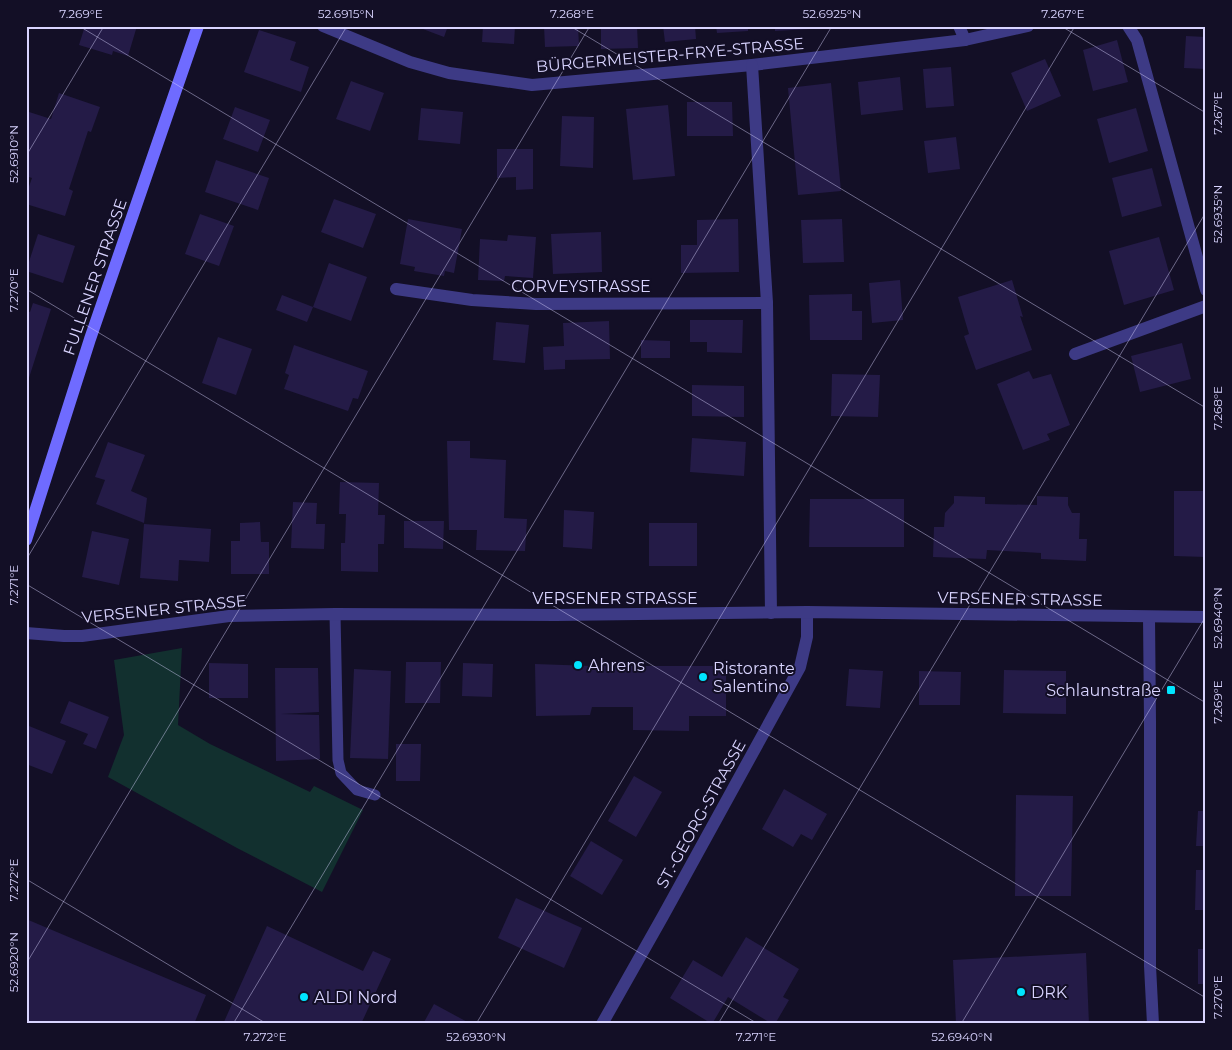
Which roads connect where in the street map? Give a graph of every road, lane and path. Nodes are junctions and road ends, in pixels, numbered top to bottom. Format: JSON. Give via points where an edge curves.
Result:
{"nodes":[{"id":1,"x":198,"y":26,"type":"edge"},
{"id":2,"x":323,"y":26,"type":"edge"},
{"id":3,"x":959,"y":26,"type":"edge"},
{"id":4,"x":1028,"y":26,"type":"edge"},
{"id":5,"x":1128,"y":26,"type":"edge"},
{"id":6,"x":964,"y":40,"type":"junction"},
{"id":7,"x":752,"y":66,"type":"junction"},
{"id":8,"x":396,"y":289,"type":"dead end"},
{"id":9,"x":1206,"y":290,"type":"edge"},
{"id":10,"x":767,"y":303,"type":"junction"},
{"id":11,"x":1206,"y":306,"type":"edge"},
{"id":12,"x":1075,"y":354,"type":"dead end"},
{"id":13,"x":26,"y":540,"type":"edge"},
{"id":14,"x":807,"y":612,"type":"junction"},
{"id":15,"x":771,"y":613,"type":"junction"},
{"id":16,"x":335,"y":614,"type":"junction"},
{"id":17,"x":1149,"y":617,"type":"junction"},
{"id":18,"x":1206,"y":617,"type":"edge"},
{"id":19,"x":26,"y":633,"type":"edge"},
{"id":20,"x":375,"y":795,"type":"dead end"},
{"id":21,"x":602,"y":1024,"type":"edge"},
{"id":22,"x":1152,"y":1024,"type":"edge"}],
"edges":[{"from":1,"to":13,"type":"main road","name":"FULLENER STRASSE","via":[[90,339]]},
{"from":2,"to":7,"type":"street","name":"BÜRGERMEISTER-FRYE-STRASSE","via":[[410,62],[449,73],[532,85]]},
{"from":3,"to":6,"type":"street"},
{"from":4,"to":6,"type":"street","name":"BÜRGERMEISTER-FRYE-STRASSE"},
{"from":5,"to":9,"type":"street","via":[[1137,40]]},
{"from":6,"to":7,"type":"street","name":"BÜRGERMEISTER-FRYE-STRASSE"},
{"from":7,"to":10,"type":"street"},
{"from":8,"to":10,"type":"street","name":"CORVEYSTRASSE","via":[[472,300],[536,304]]},
{"from":10,"to":15,"type":"street"},
{"from":11,"to":12,"type":"street"},
{"from":14,"to":15,"type":"street","name":"VERSENER STRASSE"},
{"from":14,"to":17,"type":"street","name":"VERSENER STRASSE"},
{"from":14,"to":21,"type":"street","name":"ST.-GEORG-STRASSE","via":[[800,667]]},
{"from":15,"to":16,"type":"street","name":"VERSENER STRASSE"},
{"from":16,"to":19,"type":"street","name":"VERSENER STRASSE","via":[[229,616],[82,636]]},
{"from":16,"to":20,"type":"lane","via":[[338,760],[341,773],[357,790]]},
{"from":17,"to":18,"type":"street","name":"VERSENER STRASSE"},
{"from":17,"to":22,"type":"street"}]}
